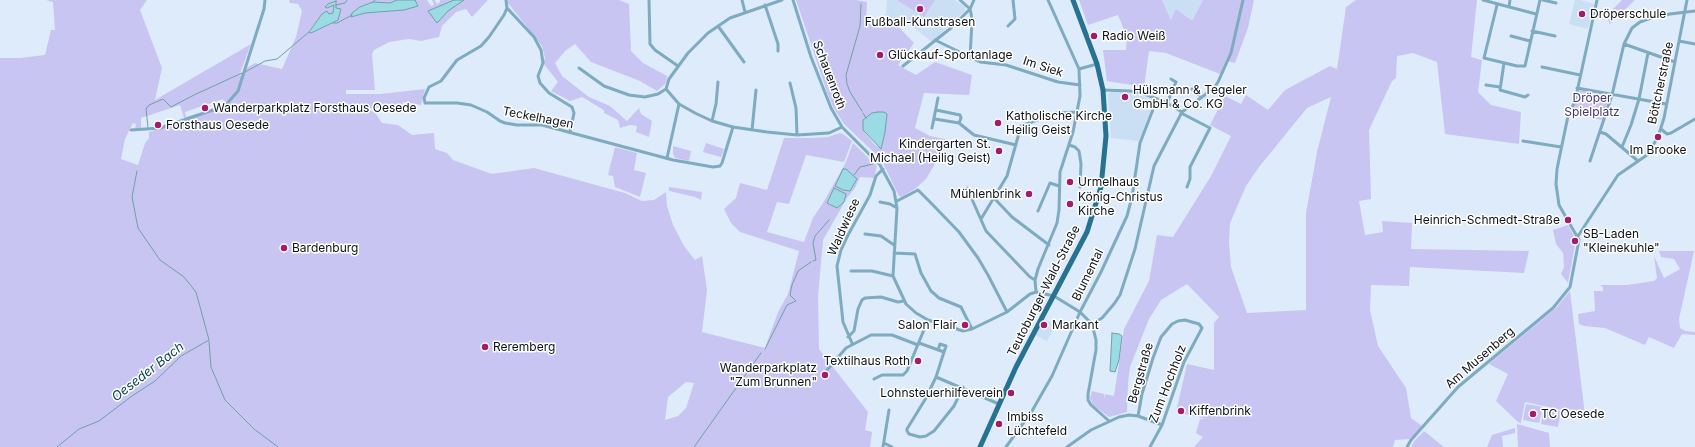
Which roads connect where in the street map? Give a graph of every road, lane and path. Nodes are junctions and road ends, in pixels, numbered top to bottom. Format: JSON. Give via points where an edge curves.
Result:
{"nodes":[{"id":1,"x":265,"y":0,"type":"edge"},
{"id":2,"x":506,"y":0,"type":"edge"},
{"id":3,"x":649,"y":0,"type":"edge"},
{"id":4,"x":742,"y":0,"type":"edge"},
{"id":5,"x":782,"y":0,"type":"edge"},
{"id":6,"x":793,"y":0,"type":"edge"},
{"id":7,"x":960,"y":0,"type":"edge"},
{"id":8,"x":974,"y":0,"type":"edge"},
{"id":9,"x":1013,"y":0,"type":"edge"},
{"id":10,"x":1048,"y":0,"type":"edge"},
{"id":11,"x":1074,"y":0,"type":"edge"},
{"id":12,"x":1243,"y":0,"type":"edge"},
{"id":13,"x":1483,"y":0,"type":"edge"},
{"id":14,"x":1510,"y":0,"type":"edge"},
{"id":15,"x":1541,"y":0,"type":"edge"},
{"id":16,"x":1597,"y":0,"type":"edge"},
{"id":17,"x":1687,"y":0,"type":"edge"},
{"id":18,"x":1556,"y":3,"type":"dead end"},
{"id":19,"x":765,"y":5,"type":"junction"},
{"id":20,"x":1497,"y":5,"type":"junction"},
{"id":21,"x":1508,"y":7,"type":"junction"},
{"id":22,"x":507,"y":8,"type":"junction"},
{"id":23,"x":970,"y":11,"type":"junction"},
{"id":24,"x":1686,"y":11,"type":"junction"},
{"id":25,"x":1695,"y":11,"type":"edge"},
{"id":26,"x":745,"y":12,"type":"junction"},
{"id":27,"x":1536,"y":14,"type":"junction"},
{"id":28,"x":718,"y":26,"type":"junction"},
{"id":29,"x":1008,"y":26,"type":"dead end"},
{"id":30,"x":1532,"y":31,"type":"junction"},
{"id":31,"x":1510,"y":36,"type":"dead end"},
{"id":32,"x":1555,"y":36,"type":"dead end"},
{"id":33,"x":935,"y":40,"type":"junction"},
{"id":34,"x":1530,"y":40,"type":"junction"},
{"id":35,"x":1679,"y":41,"type":"junction"},
{"id":36,"x":1624,"y":44,"type":"junction"},
{"id":37,"x":1695,"y":44,"type":"edge"},
{"id":38,"x":778,"y":51,"type":"dead end"},
{"id":39,"x":1648,"y":53,"type":"junction"},
{"id":40,"x":970,"y":58,"type":"junction"},
{"id":41,"x":744,"y":62,"type":"dead end"},
{"id":42,"x":1675,"y":62,"type":"junction"},
{"id":43,"x":1504,"y":63,"type":"junction"},
{"id":44,"x":1097,"y":64,"type":"junction"},
{"id":45,"x":678,"y":66,"type":"junction"},
{"id":46,"x":903,"y":66,"type":"dead end"},
{"id":47,"x":1542,"y":67,"type":"dead end"},
{"id":48,"x":579,"y":68,"type":"dead end"},
{"id":49,"x":1079,"y":69,"type":"junction"},
{"id":50,"x":1580,"y":75,"type":"junction"},
{"id":51,"x":1171,"y":79,"type":"dead end"},
{"id":52,"x":718,"y":82,"type":"dead end"},
{"id":53,"x":790,"y":83,"type":"dead end"},
{"id":54,"x":1080,"y":85,"type":"junction"},
{"id":55,"x":1486,"y":85,"type":"dead end"},
{"id":56,"x":1500,"y":87,"type":"junction"},
{"id":57,"x":1577,"y":88,"type":"junction"},
{"id":58,"x":666,"y":89,"type":"junction"},
{"id":59,"x":1192,"y":89,"type":"dead end"},
{"id":60,"x":756,"y":90,"type":"dead end"},
{"id":61,"x":1103,"y":90,"type":"junction"},
{"id":62,"x":1613,"y":93,"type":"junction"},
{"id":63,"x":1528,"y":95,"type":"dead end"},
{"id":64,"x":1202,"y":97,"type":"junction"},
{"id":65,"x":938,"y":98,"type":"dead end"},
{"id":66,"x":1157,"y":99,"type":"junction"},
{"id":67,"x":1639,"y":99,"type":"junction"},
{"id":68,"x":1167,"y":103,"type":"junction"},
{"id":69,"x":679,"y":104,"type":"junction"},
{"id":70,"x":1666,"y":104,"type":"junction"},
{"id":71,"x":936,"y":110,"type":"junction"},
{"id":72,"x":1077,"y":112,"type":"junction"},
{"id":73,"x":1182,"y":113,"type":"junction"},
{"id":74,"x":935,"y":119,"type":"junction"},
{"id":75,"x":1695,"y":119,"type":"edge"},
{"id":76,"x":712,"y":121,"type":"junction"},
{"id":77,"x":959,"y":124,"type":"junction"},
{"id":78,"x":733,"y":126,"type":"junction"},
{"id":79,"x":842,"y":127,"type":"junction"},
{"id":80,"x":932,"y":128,"type":"dead end"},
{"id":81,"x":1661,"y":129,"type":"junction"},
{"id":82,"x":132,"y":130,"type":"dead end"},
{"id":83,"x":752,"y":130,"type":"junction"},
{"id":84,"x":570,"y":132,"type":"junction"},
{"id":85,"x":1600,"y":132,"type":"junction"},
{"id":86,"x":797,"y":134,"type":"junction"},
{"id":87,"x":1523,"y":141,"type":"dead end"},
{"id":88,"x":1016,"y":143,"type":"junction"},
{"id":89,"x":1069,"y":145,"type":"junction"},
{"id":90,"x":1561,"y":147,"type":"junction"},
{"id":91,"x":1622,"y":147,"type":"junction"},
{"id":92,"x":667,"y":158,"type":"junction"},
{"id":93,"x":1590,"y":161,"type":"dead end"},
{"id":94,"x":1638,"y":161,"type":"junction"},
{"id":95,"x":883,"y":169,"type":"junction"},
{"id":96,"x":1059,"y":186,"type":"junction"},
{"id":97,"x":1080,"y":187,"type":"dead end"},
{"id":98,"x":1186,"y":187,"type":"dead end"},
{"id":99,"x":967,"y":188,"type":"dead end"},
{"id":100,"x":994,"y":198,"type":"junction"},
{"id":101,"x":897,"y":201,"type":"junction"},
{"id":102,"x":880,"y":202,"type":"dead end"},
{"id":103,"x":897,"y":208,"type":"junction"},
{"id":104,"x":1038,"y":211,"type":"dead end"},
{"id":105,"x":981,"y":219,"type":"junction"},
{"id":106,"x":865,"y":234,"type":"dead end"},
{"id":107,"x":1578,"y":236,"type":"junction"},
{"id":108,"x":894,"y":245,"type":"junction"},
{"id":109,"x":1049,"y":245,"type":"junction"},
{"id":110,"x":894,"y":253,"type":"junction"},
{"id":111,"x":851,"y":271,"type":"dead end"},
{"id":112,"x":893,"y":276,"type":"junction"},
{"id":113,"x":1035,"y":280,"type":"junction"},
{"id":114,"x":1036,"y":292,"type":"junction"},
{"id":115,"x":1054,"y":296,"type":"junction"},
{"id":116,"x":904,"y":301,"type":"junction"},
{"id":117,"x":1007,"y":312,"type":"junction"},
{"id":118,"x":1080,"y":312,"type":"junction"},
{"id":119,"x":928,"y":320,"type":"junction"},
{"id":120,"x":1092,"y":324,"type":"junction"},
{"id":121,"x":1202,"y":328,"type":"joint"},
{"id":122,"x":972,"y":329,"type":"junction"},
{"id":123,"x":848,"y":337,"type":"junction"},
{"id":124,"x":852,"y":344,"type":"junction"},
{"id":125,"x":918,"y":344,"type":"junction"},
{"id":126,"x":938,"y":350,"type":"junction"},
{"id":127,"x":944,"y":352,"type":"junction"},
{"id":128,"x":827,"y":370,"type":"dead end"},
{"id":129,"x":936,"y":377,"type":"junction"},
{"id":130,"x":874,"y":379,"type":"dead end"},
{"id":131,"x":963,"y":388,"type":"junction"},
{"id":132,"x":999,"y":404,"type":"junction"},
{"id":133,"x":890,"y":410,"type":"dead end"},
{"id":134,"x":1138,"y":416,"type":"junction"},
{"id":135,"x":1109,"y":421,"type":"junction"},
{"id":136,"x":1162,"y":425,"type":"junction"},
{"id":137,"x":884,"y":443,"type":"junction"},
{"id":138,"x":883,"y":447,"type":"edge"},
{"id":139,"x":892,"y":447,"type":"edge"},
{"id":140,"x":980,"y":447,"type":"edge"},
{"id":141,"x":1006,"y":447,"type":"edge"},
{"id":142,"x":1067,"y":447,"type":"edge"},
{"id":143,"x":1150,"y":447,"type":"edge"},
{"id":144,"x":1407,"y":447,"type":"edge"}],
"edges":[{"from":1,"to":82,"type":"street","via":[[238,91],[225,106],[160,128]]},
{"from":2,"to":22,"type":"street"},
{"from":3,"to":45,"type":"street","via":[[650,44]]},
{"from":4,"to":26,"type":"street"},
{"from":5,"to":19,"type":"street"},
{"from":6,"to":79,"type":"street","name":"Schauenroth","via":[[825,96]]},
{"from":7,"to":23,"type":"street"},
{"from":8,"to":23,"type":"street"},
{"from":9,"to":29,"type":"street","via":[[1015,19]]},
{"from":10,"to":49,"type":"street"},
{"from":11,"to":44,"type":"main road","name":"Teutoburger-Wald-Straße"},
{"from":12,"to":64,"type":"street","via":[[1226,66],[1218,82]]},
{"from":13,"to":20,"type":"street"},
{"from":14,"to":21,"type":"street"},
{"from":15,"to":18,"type":"street"},
{"from":15,"to":27,"type":"street"},
{"from":16,"to":50,"type":"street"},
{"from":17,"to":24,"type":"street","name":"Böttcherstraße"},
{"from":19,"to":26,"type":"street"},
{"from":19,"to":38,"type":"street"},
{"from":20,"to":21,"type":"street"},
{"from":20,"to":43,"type":"street","via":[[1484,58]]},
{"from":21,"to":27,"type":"street"},
{"from":22,"to":84,"type":"street","via":[[539,44],[543,58],[538,76],[540,83],[549,93],[572,107],[574,113]]},
{"from":22,"to":84,"type":"street","name":"Teckelhagen","via":[[489,38],[481,46],[457,60],[441,81],[429,87],[424,98],[425,103],[471,105],[505,123],[534,124]]},
{"from":23,"to":33,"type":"street"},
{"from":23,"to":40,"type":"street"},
{"from":24,"to":25,"type":"street"},
{"from":24,"to":35,"type":"street","name":"Böttcherstraße"},
{"from":24,"to":36,"type":"street","via":[[1640,22],[1632,28]]},
{"from":26,"to":28,"type":"street"},
{"from":27,"to":30,"type":"street"},
{"from":28,"to":41,"type":"street"},
{"from":28,"to":45,"type":"street","via":[[696,43]]},
{"from":30,"to":32,"type":"street"},
{"from":30,"to":34,"type":"street"},
{"from":31,"to":34,"type":"street"},
{"from":33,"to":40,"type":"street","name":"Im Siek"},
{"from":33,"to":46,"type":"street"},
{"from":34,"to":43,"type":"street","via":[[1525,66]]},
{"from":35,"to":37,"type":"street"},
{"from":35,"to":42,"type":"street","name":"Böttcherstraße"},
{"from":36,"to":39,"type":"street"},
{"from":36,"to":62,"type":"street"},
{"from":39,"to":42,"type":"street"},
{"from":39,"to":67,"type":"street"},
{"from":40,"to":54,"type":"street","name":"Im Siek","via":[[980,62],[1006,65],[1064,84]]},
{"from":42,"to":70,"type":"street","name":"Böttcherstraße"},
{"from":43,"to":56,"type":"street"},
{"from":44,"to":49,"type":"street"},
{"from":44,"to":61,"type":"main road","name":"Teutoburger-Wald-Straße"},
{"from":45,"to":58,"type":"street"},
{"from":47,"to":50,"type":"street"},
{"from":48,"to":58,"type":"street","via":[[604,86],[629,95],[645,97]]},
{"from":49,"to":54,"type":"street"},
{"from":50,"to":57,"type":"street"},
{"from":51,"to":68,"type":"street","via":[[1176,82]]},
{"from":52,"to":76,"type":"street"},
{"from":53,"to":86,"type":"street","via":[[796,108]]},
{"from":54,"to":72,"type":"street"},
{"from":55,"to":56,"type":"street"},
{"from":56,"to":63,"type":"street","via":[[1500,90],[1506,93],[1525,97]]},
{"from":57,"to":62,"type":"street"},
{"from":57,"to":90,"type":"street"},
{"from":58,"to":69,"type":"street"},
{"from":59,"to":64,"type":"street"},
{"from":60,"to":83,"type":"street"},
{"from":61,"to":66,"type":"street","via":[[1142,93]]},
{"from":61,"to":115,"type":"main road","name":"Teutoburger-Wald-Straße","via":[[1106,136],[1101,187],[1087,232]]},
{"from":62,"to":67,"type":"street"},
{"from":62,"to":85,"type":"street"},
{"from":64,"to":73,"type":"street"},
{"from":65,"to":71,"type":"street"},
{"from":66,"to":68,"type":"street"},
{"from":66,"to":118,"type":"street","name":"Blumental","via":[[1140,143],[1127,216]]},
{"from":67,"to":70,"type":"street"},
{"from":67,"to":91,"type":"street"},
{"from":68,"to":73,"type":"street"},
{"from":69,"to":76,"type":"street"},
{"from":69,"to":92,"type":"street"},
{"from":70,"to":81,"type":"street","name":"Böttcherstraße"},
{"from":71,"to":74,"type":"street"},
{"from":71,"to":77,"type":"street","via":[[960,115]]},
{"from":72,"to":88,"type":"street","via":[[1056,113],[1024,124]]},
{"from":72,"to":89,"type":"street"},
{"from":73,"to":98,"type":"street","via":[[1210,128],[1190,167],[1190,179]]},
{"from":73,"to":120,"type":"street","via":[[1154,166],[1135,249],[1120,294],[1102,318]]},
{"from":74,"to":77,"type":"street"},
{"from":74,"to":80,"type":"street"},
{"from":75,"to":81,"type":"street","via":[[1671,133],[1667,134]]},
{"from":76,"to":78,"type":"street"},
{"from":77,"to":88,"type":"street","via":[[974,135]]},
{"from":78,"to":83,"type":"street"},
{"from":78,"to":92,"type":"street","name":"Teckelhagen","via":[[720,166],[713,167]]},
{"from":79,"to":86,"type":"street","via":[[829,133]]},
{"from":79,"to":95,"type":"street","name":"Schauenroth"},
{"from":81,"to":94,"type":"street","name":"Böttcherstraße","via":[[1647,155]]},
{"from":83,"to":86,"type":"street"},
{"from":84,"to":92,"type":"street","name":"Teckelhagen"},
{"from":85,"to":91,"type":"street"},
{"from":85,"to":93,"type":"street"},
{"from":87,"to":90,"type":"street"},
{"from":88,"to":100,"type":"street","via":[[1007,176]]},
{"from":89,"to":96,"type":"street","via":[[1060,172]]},
{"from":89,"to":97,"type":"street","via":[[1079,151]]},
{"from":90,"to":107,"type":"street","via":[[1557,169],[1557,196],[1559,206]]},
{"from":91,"to":94,"type":"street"},
{"from":94,"to":107,"type":"street","name":"Böttcherstraße","via":[[1618,174]]},
{"from":95,"to":101,"type":"street","name":"Schauenroth"},
{"from":95,"to":123,"type":"street","name":"Waldwiese","via":[[876,176],[870,195],[848,235],[837,266],[841,310]]},
{"from":96,"to":104,"type":"street","via":[[1050,183]]},
{"from":96,"to":109,"type":"street","via":[[1058,223]]},
{"from":99,"to":105,"type":"street"},
{"from":100,"to":105,"type":"street"},
{"from":100,"to":109,"type":"street","via":[[1012,217]]},
{"from":101,"to":103,"type":"street"},
{"from":101,"to":117,"type":"street","via":[[918,190],[932,204],[970,247]]},
{"from":102,"to":103,"type":"street"},
{"from":103,"to":108,"type":"street"},
{"from":105,"to":113,"type":"street","via":[[986,231]]},
{"from":106,"to":108,"type":"street","via":[[881,236]]},
{"from":107,"to":144,"type":"street","name":"Am Musenberg","via":[[1570,287],[1553,308],[1458,387]]},
{"from":108,"to":110,"type":"street"},
{"from":109,"to":113,"type":"street","via":[[1041,259]]},
{"from":110,"to":112,"type":"street"},
{"from":110,"to":122,"type":"street","via":[[915,254],[921,273],[931,291],[939,298],[961,307]]},
{"from":111,"to":112,"type":"street","via":[[872,271]]},
{"from":112,"to":116,"type":"street"},
{"from":113,"to":114,"type":"street"},
{"from":114,"to":115,"type":"street"},
{"from":114,"to":117,"type":"street"},
{"from":115,"to":118,"type":"street"},
{"from":115,"to":132,"type":"main road","name":"Teutoburger-Wald-Straße"},
{"from":116,"to":119,"type":"street"},
{"from":116,"to":123,"type":"street","via":[[898,302],[881,296],[865,298],[858,309],[854,331]]},
{"from":117,"to":122,"type":"street"},
{"from":118,"to":120,"type":"street"},
{"from":118,"to":141,"type":"street","name":"Blumental","via":[[1052,376],[1032,411]]},
{"from":119,"to":122,"type":"street","via":[[960,331],[967,332]]},
{"from":119,"to":125,"type":"street"},
{"from":120,"to":135,"type":"street","via":[[1096,350],[1088,400]]},
{"from":121,"to":134,"type":"street","name":"Bergstraße","via":[[1199,324],[1178,321],[1161,337],[1142,394]]},
{"from":121,"to":136,"type":"street","name":"Zum Hochholz","via":[[1184,362]]},
{"from":123,"to":124,"type":"street","name":"Waldwiese"},
{"from":124,"to":125,"type":"street","via":[[871,335],[884,334]]},
{"from":124,"to":128,"type":"street"},
{"from":125,"to":126,"type":"street"},
{"from":125,"to":130,"type":"street","via":[[905,374],[882,375]]},
{"from":126,"to":127,"type":"street"},
{"from":126,"to":127,"type":"street","via":[[940,344],[946,346]]},
{"from":127,"to":129,"type":"street"},
{"from":129,"to":131,"type":"street"},
{"from":129,"to":131,"type":"street","via":[[907,428],[909,434],[914,437],[926,436],[946,419]]},
{"from":131,"to":132,"type":"street"},
{"from":132,"to":140,"type":"main road","name":"Teutoburger-Wald-Straße"},
{"from":133,"to":137,"type":"street"},
{"from":134,"to":135,"type":"street","via":[[1129,415]]},
{"from":134,"to":136,"type":"street"},
{"from":135,"to":142,"type":"street","via":[[1082,435]]},
{"from":136,"to":143,"type":"street","name":"Zum Hochholz"},
{"from":137,"to":138,"type":"street"},
{"from":137,"to":139,"type":"street"}]}
